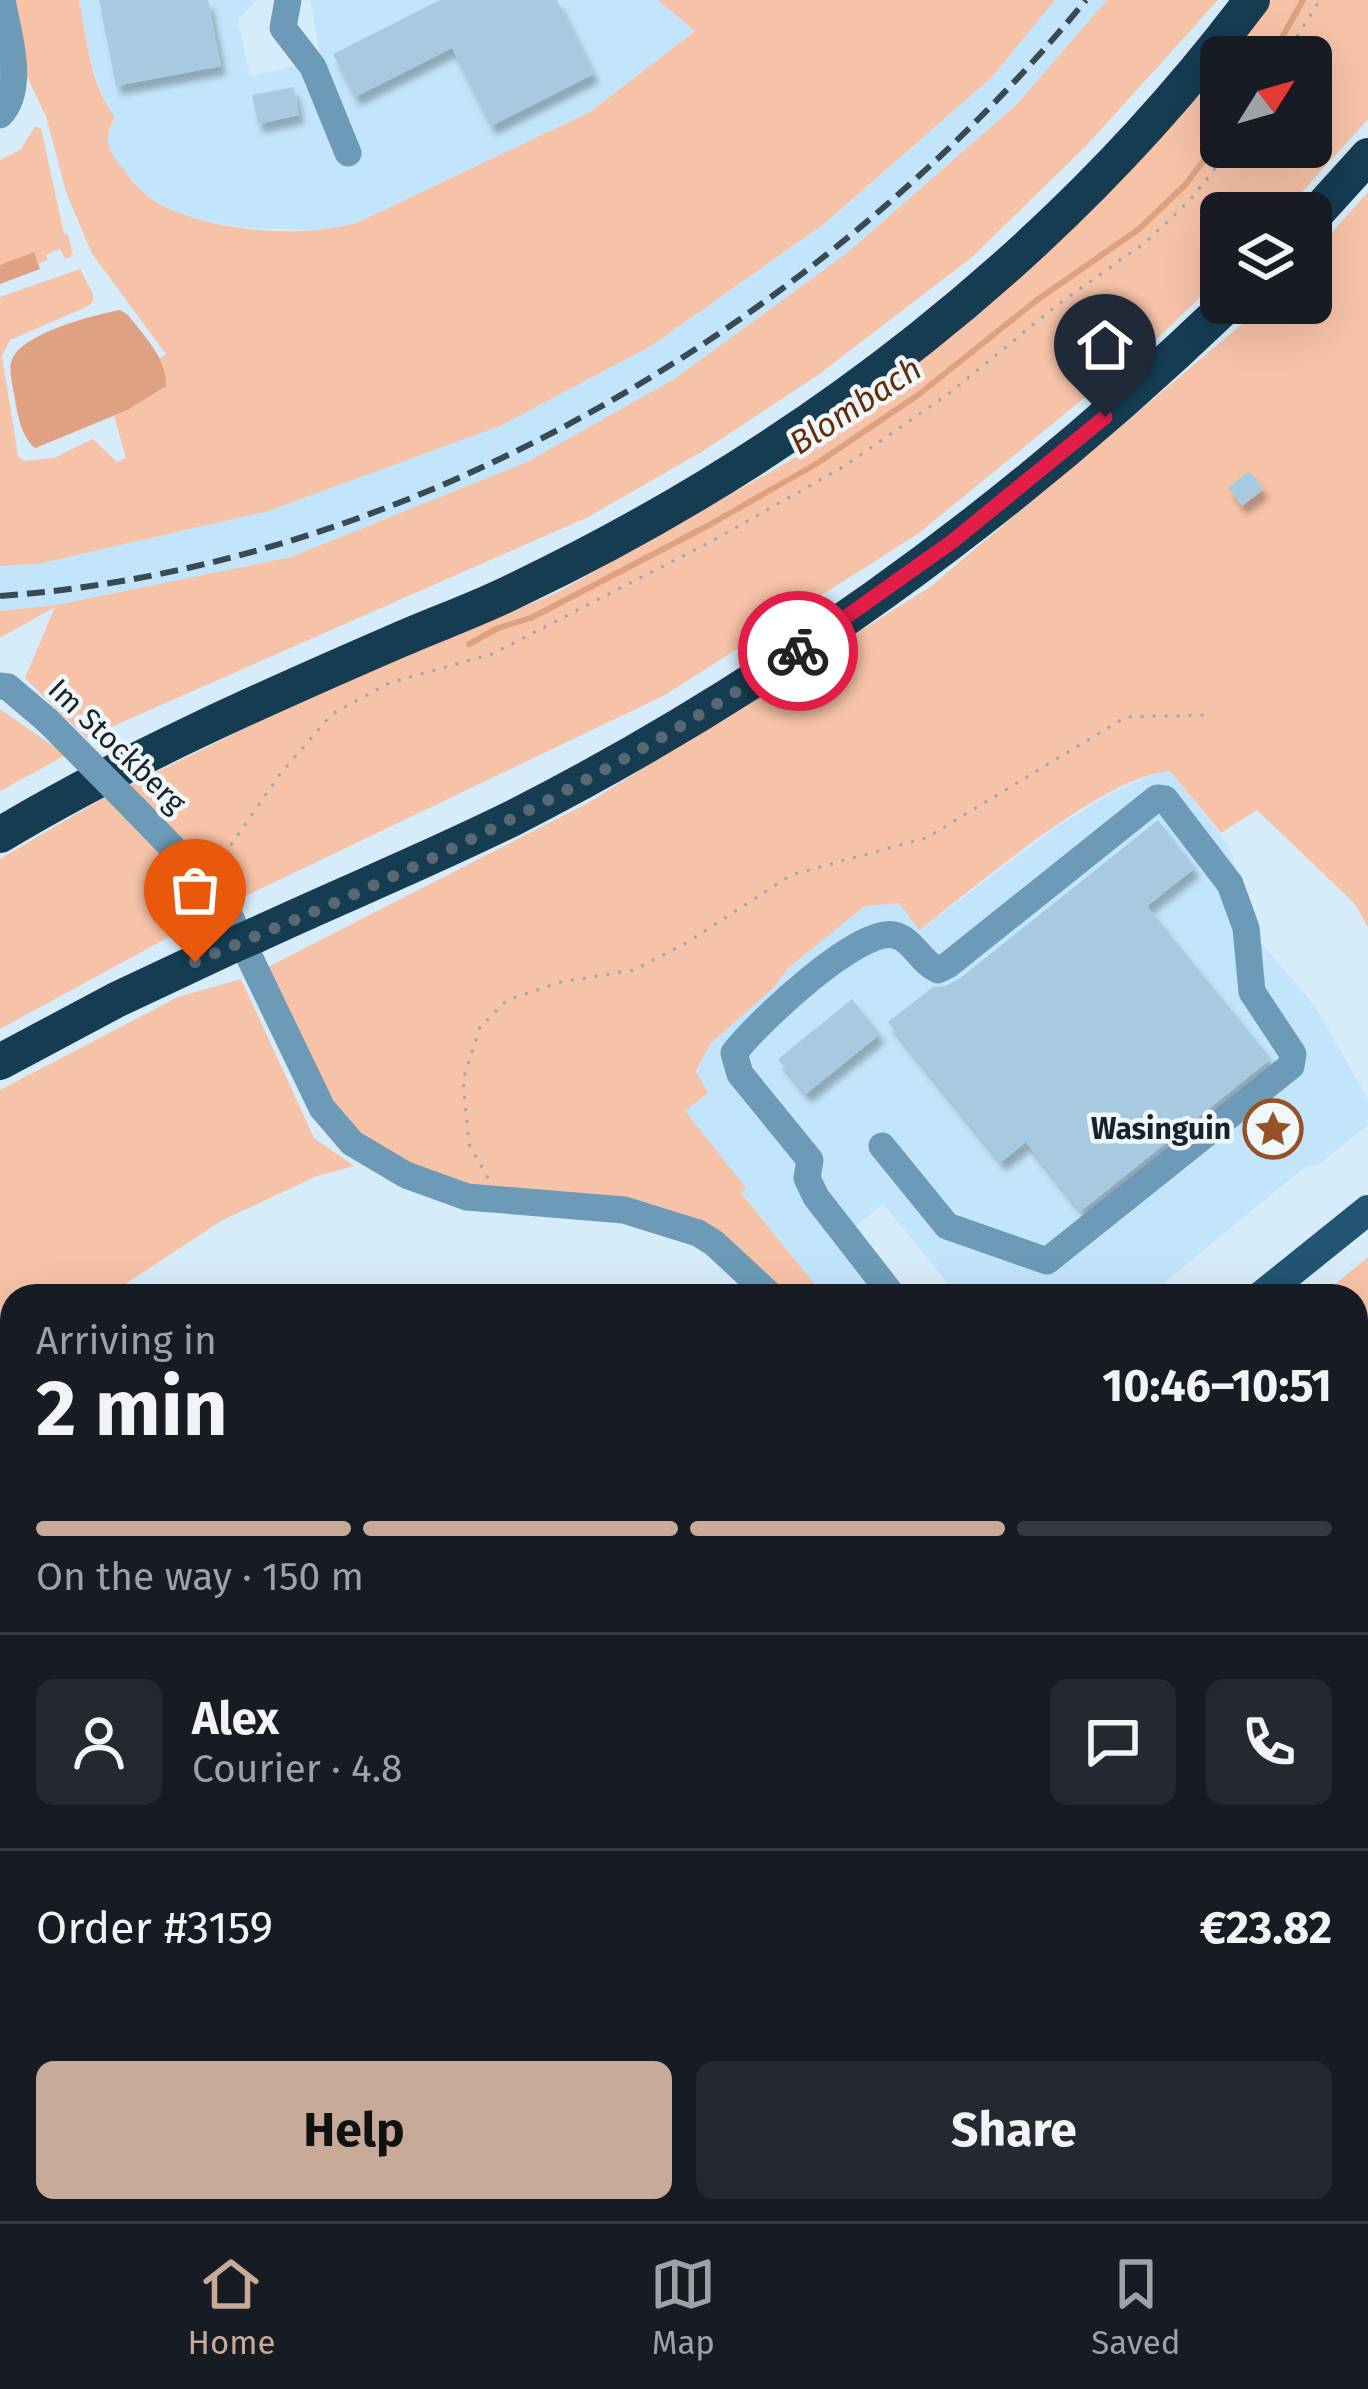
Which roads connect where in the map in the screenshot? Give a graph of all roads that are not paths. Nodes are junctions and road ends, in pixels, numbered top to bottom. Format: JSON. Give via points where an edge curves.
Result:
{"nodes":[{"id":1,"x":2,"y":0,"type":"edge"},
{"id":2,"x":1252,"y":0,"type":"edge"},
{"id":3,"x":285,"y":14,"type":"edge"},
{"id":4,"x":0,"y":115,"type":"edge"},
{"id":5,"x":348,"y":153,"type":"dead end"},
{"id":6,"x":1368,"y":156,"type":"edge"},
{"id":7,"x":1332,"y":196,"type":"edge"},
{"id":8,"x":1206,"y":324,"type":"edge"},
{"id":9,"x":0,"y":686,"type":"edge"},
{"id":10,"x":0,"y":835,"type":"edge"},
{"id":11,"x":0,"y":1062,"type":"edge"},
{"id":12,"x":882,"y":1146,"type":"dead end"},
{"id":13,"x":1368,"y":1210,"type":"edge"},
{"id":14,"x":758,"y":1284,"type":"edge"},
{"id":15,"x":884,"y":1284,"type":"edge"},
{"id":16,"x":1276,"y":1284,"type":"edge"}],
"edges":[{"from":1,"to":4,"type":"street","via":[[13,90]]},
{"from":2,"to":10,"type":"highway","via":[[1050,226],[925,335],[770,450],[586,556],[166,745]]},
{"from":3,"to":5,"type":"street"},
{"from":6,"to":7,"type":"highway"},
{"from":8,"to":11,"type":"highway","via":[[1039,474],[894,584],[675,728],[515,816]]},
{"from":9,"to":14,"type":"street","name":"Im Stockberg","bridge":true,"via":[[49,721],[205,880],[232,915],[306,1076],[338,1128],[370,1156],[467,1197],[624,1210],[698,1233]]},
{"from":12,"to":15,"type":"street","via":[[947,1226],[1047,1261],[1291,1066],[1293,1054],[1252,992],[1231,884],[1165,799],[948,965],[938,970],[909,943],[878,936],[814,973],[734,1052],[740,1074],[810,1160],[816,1197]]},
{"from":13,"to":16,"type":"main road"}]}
